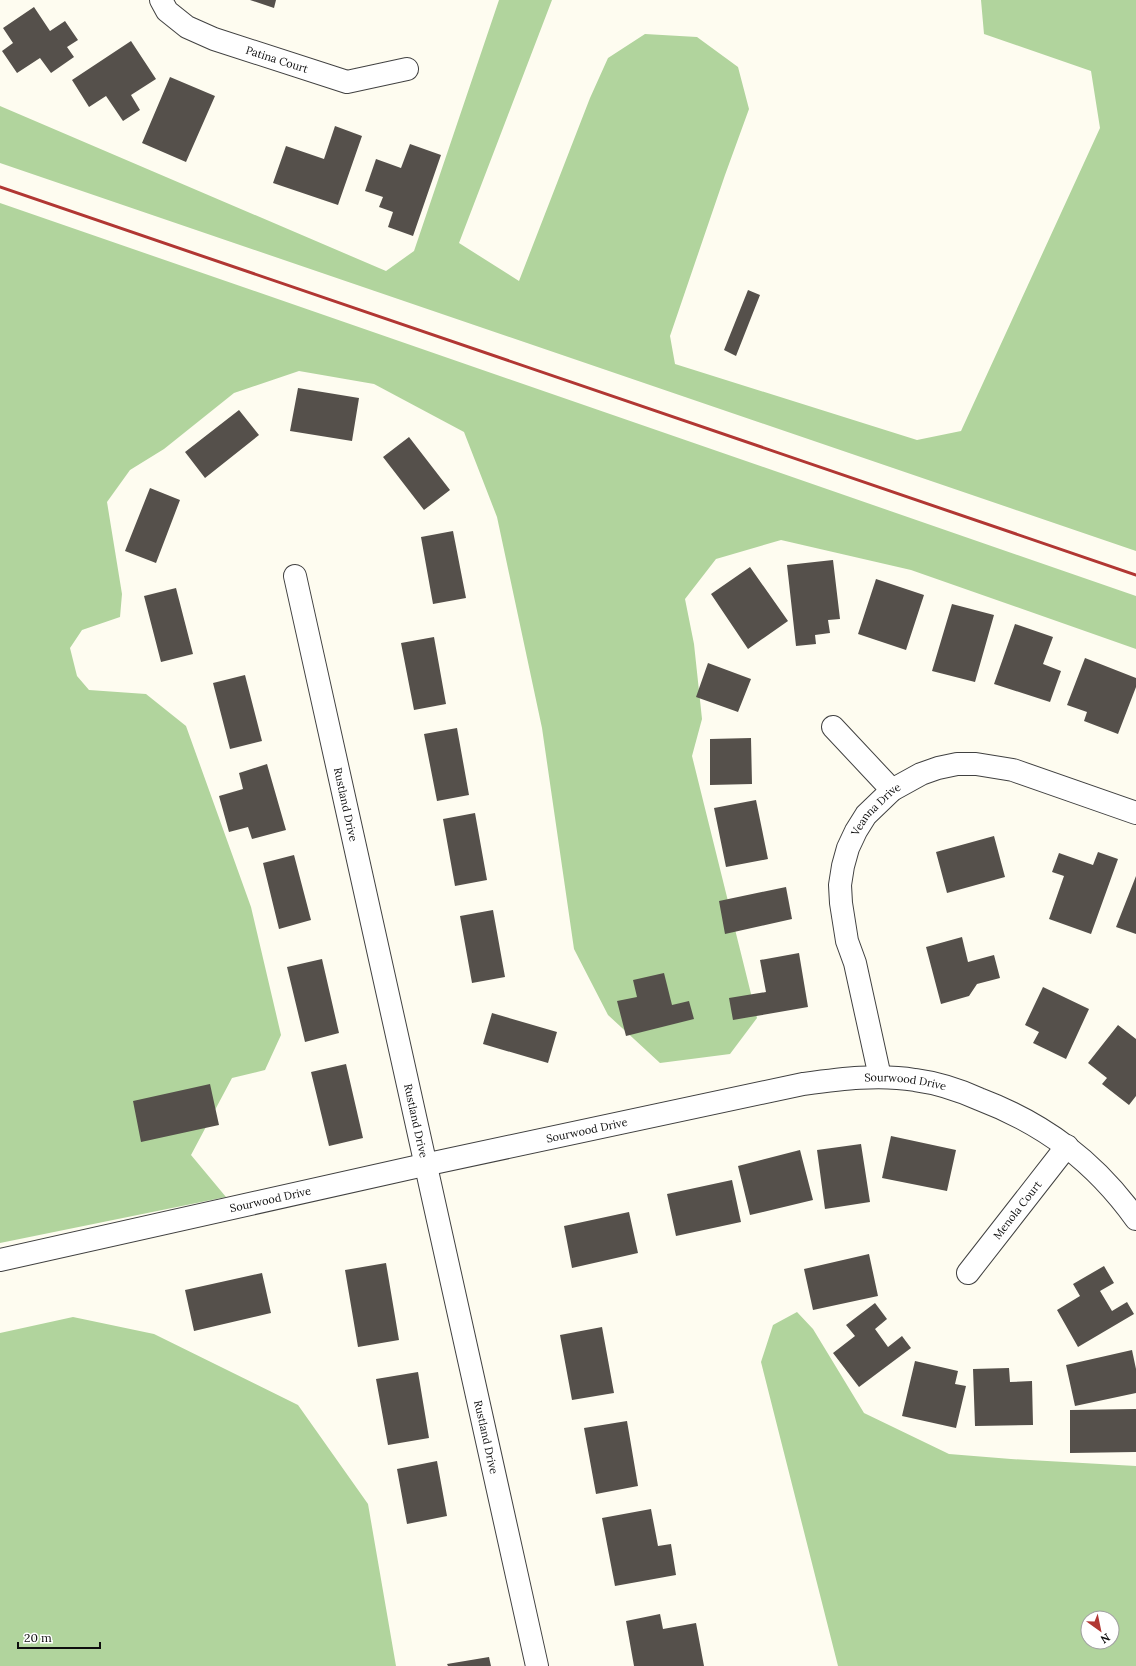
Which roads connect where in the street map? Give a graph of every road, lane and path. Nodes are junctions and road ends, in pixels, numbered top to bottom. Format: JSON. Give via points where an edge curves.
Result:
{"nodes":[{"id":1,"x":160,"y":0,"type":"edge"},
{"id":2,"x":407,"y":69,"type":"dead end"},
{"id":3,"x":294,"y":576,"type":"dead end"},
{"id":4,"x":833,"y":727,"type":"dead end"},
{"id":5,"x":892,"y":790,"type":"junction"},
{"id":6,"x":1136,"y":813,"type":"edge"},
{"id":7,"x":880,"y":1077,"type":"junction"},
{"id":8,"x":1067,"y":1146,"type":"junction"},
{"id":9,"x":424,"y":1165,"type":"junction"},
{"id":10,"x":1136,"y":1219,"type":"edge"},
{"id":11,"x":0,"y":1260,"type":"edge"},
{"id":12,"x":968,"y":1273,"type":"dead end"},
{"id":13,"x":537,"y":1666,"type":"edge"}],
"edges":[{"from":1,"to":2,"type":"street","name":"Patina Court","via":[[187,28],[347,82]]},
{"from":3,"to":9,"type":"street","name":"Rustland Drive"},
{"from":4,"to":5,"type":"street"},
{"from":5,"to":6,"type":"street","name":"Veanna Drive","via":[[938,768],[976,764],[1013,770]]},
{"from":5,"to":7,"type":"street","name":"Veanna Drive","via":[[866,815],[856,831],[848,848],[840,885],[848,941],[856,963]]},
{"from":7,"to":8,"type":"street","name":"Sourwood Drive","via":[[916,1080],[952,1088],[1005,1109]]},
{"from":7,"to":9,"type":"street","name":"Sourwood Drive","via":[[803,1084]]},
{"from":8,"to":10,"type":"street","name":"Sourwood Drive","via":[[1093,1168]]},
{"from":8,"to":12,"type":"street","name":"Menola Court"},
{"from":9,"to":11,"type":"street","name":"Sourwood Drive"},
{"from":9,"to":13,"type":"street","name":"Rustland Drive"}]}
